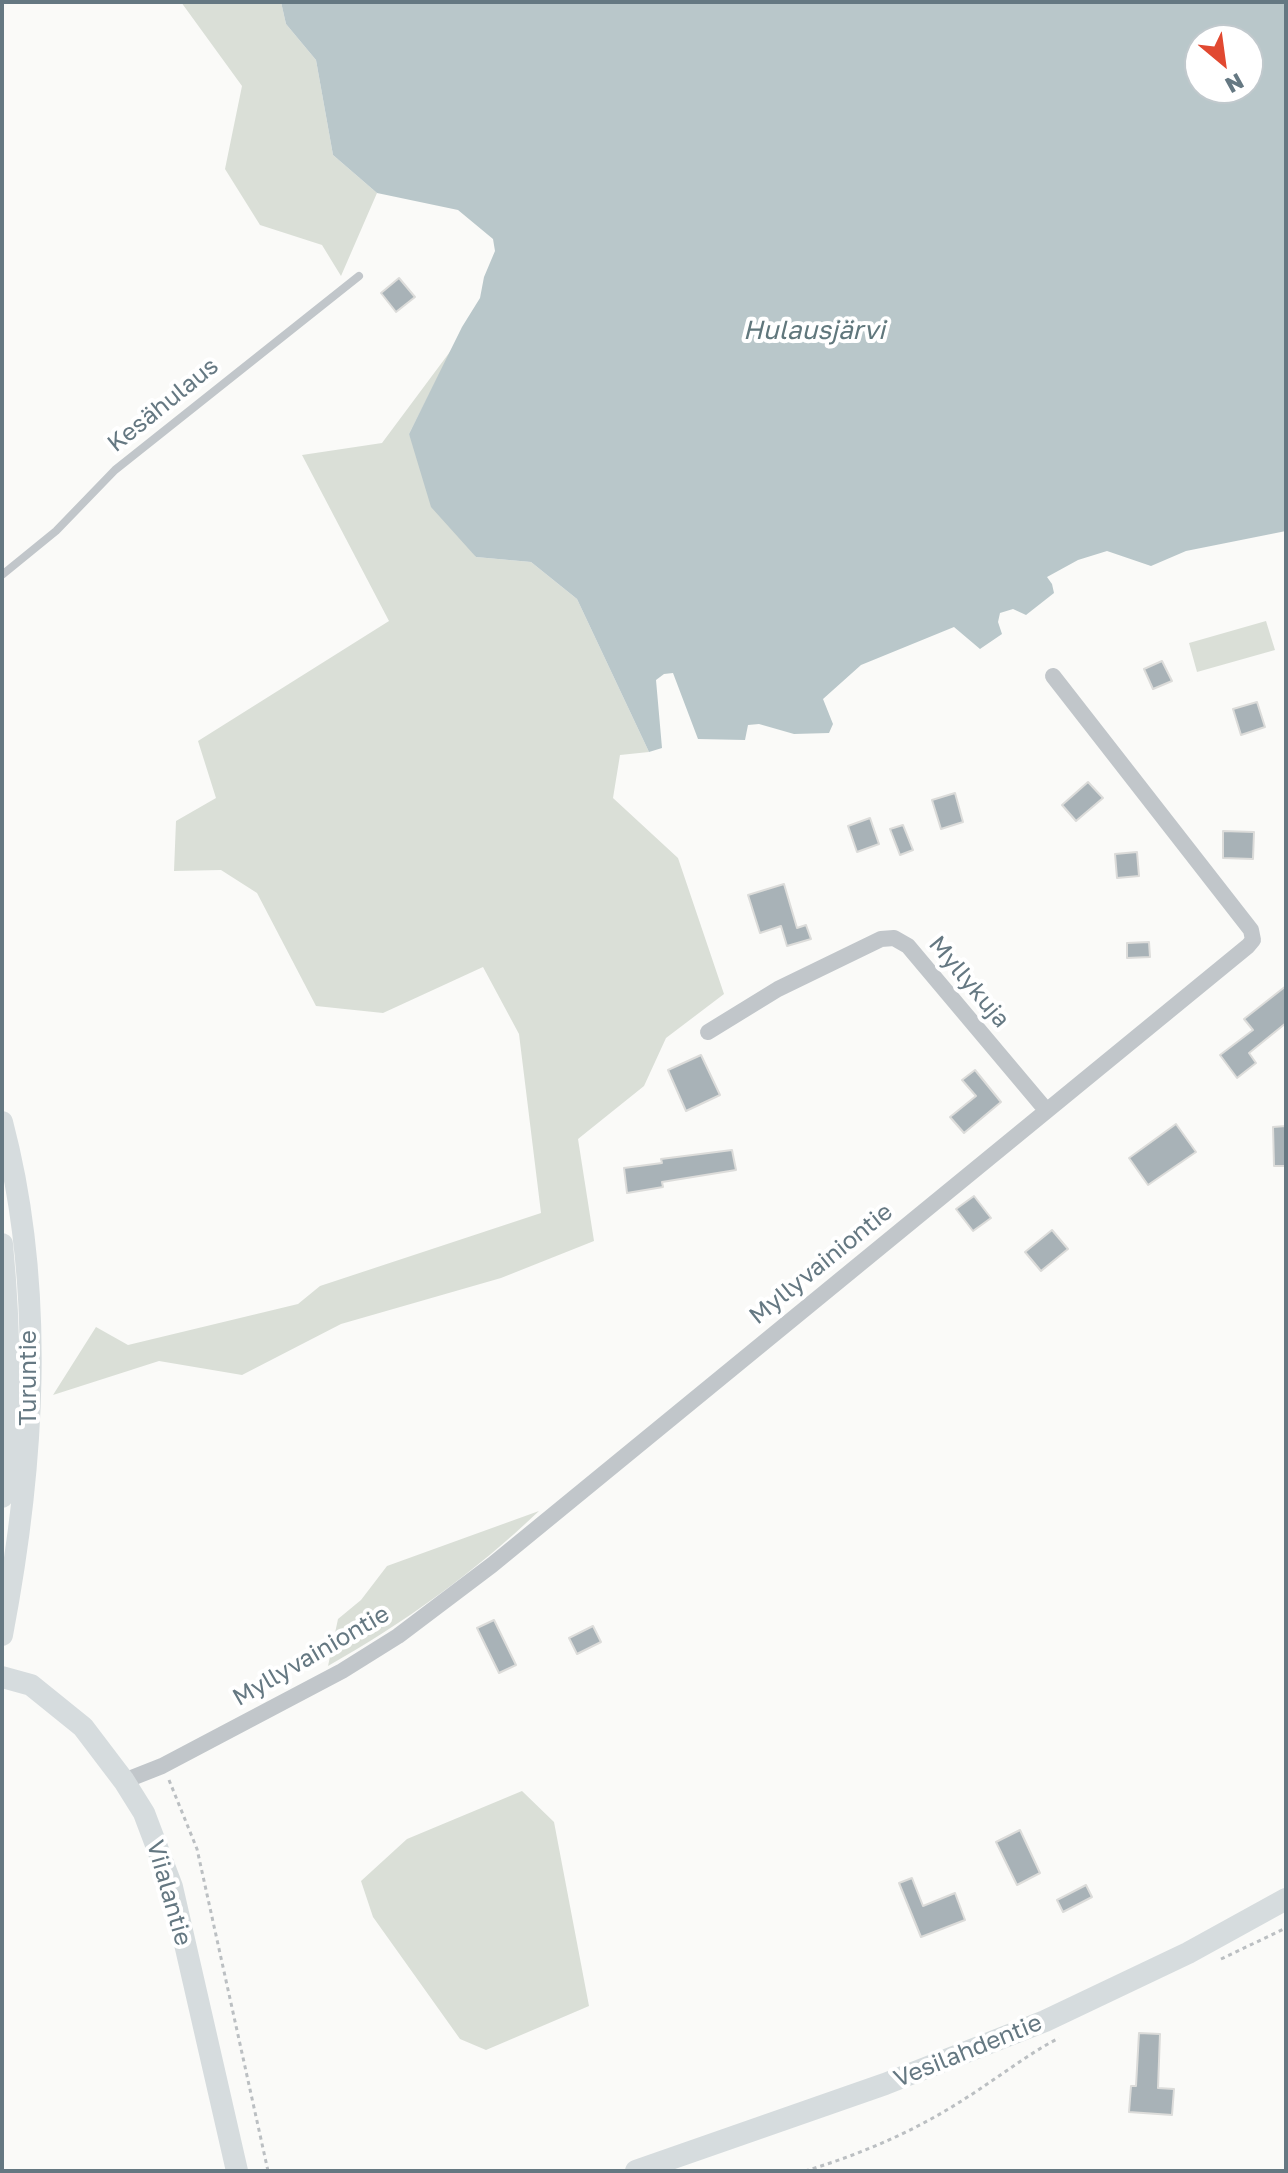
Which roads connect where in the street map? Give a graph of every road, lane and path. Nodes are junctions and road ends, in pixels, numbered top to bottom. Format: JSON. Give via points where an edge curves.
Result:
{"nodes":[{"id":1,"x":359,"y":276,"type":"dead end"},
{"id":2,"x":2,"y":575,"type":"edge"},
{"id":3,"x":1053,"y":676,"type":"dead end"},
{"id":4,"x":708,"y":1032,"type":"dead end"},
{"id":5,"x":1046,"y":1110,"type":"junction"},
{"id":6,"x":2,"y":1122,"type":"edge"},
{"id":7,"x":2,"y":1244,"type":"edge"},
{"id":8,"x":2,"y":1497,"type":"edge"},
{"id":9,"x":2,"y":1635,"type":"edge"},
{"id":10,"x":2,"y":1677,"type":"edge"},
{"id":11,"x":162,"y":1766,"type":"junction"},
{"id":12,"x":124,"y":1781,"type":"junction"},
{"id":13,"x":1286,"y":1899,"type":"edge"},
{"id":14,"x":1286,"y":1928,"type":"edge"},
{"id":15,"x":1221,"y":1959,"type":"dead end"},
{"id":16,"x":1063,"y":2036,"type":"dead end"},
{"id":17,"x":237,"y":2171,"type":"edge"},
{"id":18,"x":268,"y":2171,"type":"edge"},
{"id":19,"x":636,"y":2171,"type":"edge"},
{"id":20,"x":805,"y":2171,"type":"edge"}],
"edges":[{"from":1,"to":2,"type":"lane","name":"Kesähulaus","via":[[115,470],[56,531]]},
{"from":3,"to":5,"type":"street","name":"Myllyvainiontie","via":[[1254,934],[1248,946]]},
{"from":4,"to":5,"type":"street","name":"Myllykuja","via":[[778,989],[881,939],[894,938],[908,946]]},
{"from":5,"to":11,"type":"street","name":"Myllyvainiontie","via":[[492,1565],[398,1636]]},
{"from":6,"to":9,"type":"main road","name":"Turuntie","via":[[20,1205],[30,1406],[25,1485]]},
{"from":7,"to":8,"type":"main road","name":"Turuntie","via":[[8,1311]]},
{"from":10,"to":12,"type":"main road","name":"Viialantie","via":[[31,1685],[83,1727]]},
{"from":11,"to":12,"type":"street","name":"Myllyvainiontie"},
{"from":11,"to":18,"type":"path","via":[[197,1849]]},
{"from":12,"to":17,"type":"main road","name":"Viialantie","via":[[144,1813],[172,1887]]},
{"from":13,"to":19,"type":"main road","name":"Vesilahdentie","via":[[1045,2021],[885,2084]]},
{"from":14,"to":15,"type":"path"},
{"from":16,"to":20,"type":"path","via":[[930,2120]]}]}
